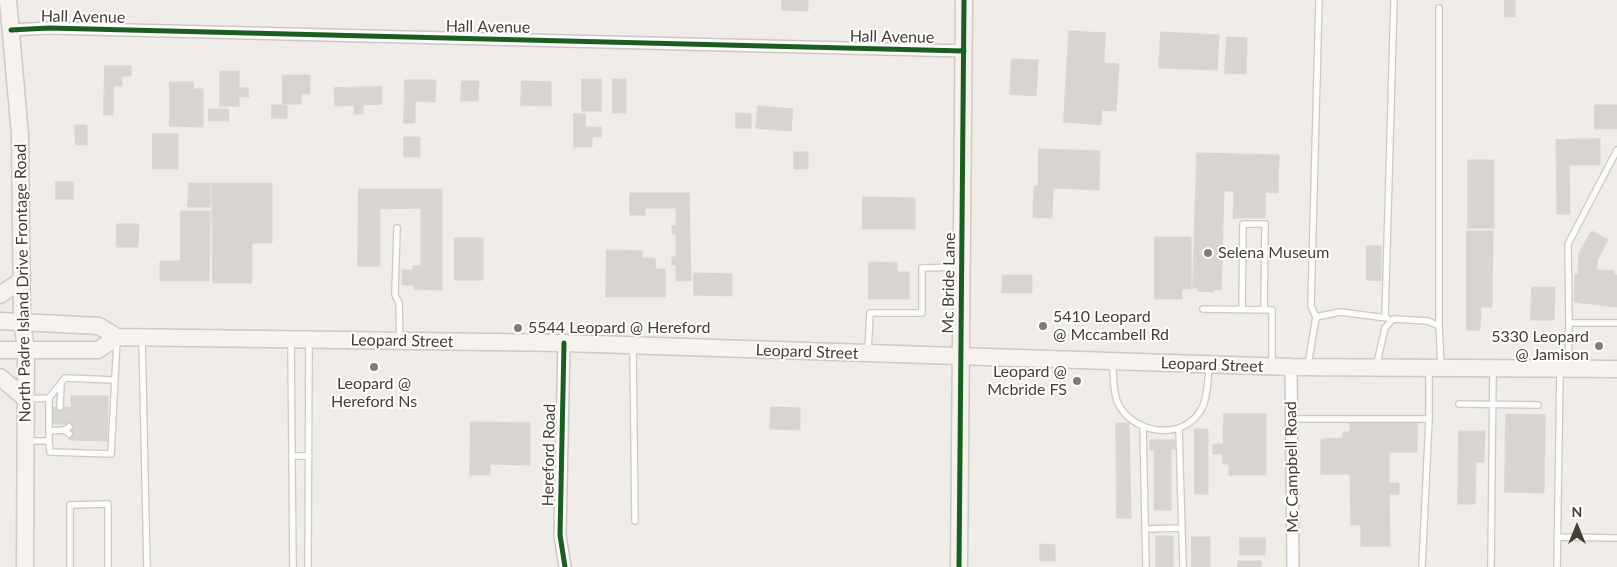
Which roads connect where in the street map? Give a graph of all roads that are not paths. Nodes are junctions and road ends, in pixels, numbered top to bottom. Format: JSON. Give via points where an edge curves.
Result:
{"nodes":[{"id":1,"x":8,"y":0,"type":"edge"},
{"id":2,"x":964,"y":0,"type":"edge"},
{"id":3,"x":1318,"y":0,"type":"edge"},
{"id":4,"x":1394,"y":0,"type":"edge"},
{"id":5,"x":1439,"y":8,"type":"dead end"},
{"id":6,"x":11,"y":30,"type":"junction"},
{"id":7,"x":964,"y":51,"type":"junction"},
{"id":8,"x":1617,"y":150,"type":"edge"},
{"id":9,"x":397,"y":228,"type":"dead end"},
{"id":10,"x":962,"y":267,"type":"junction"},
{"id":11,"x":22,"y":280,"type":"junction"},
{"id":12,"x":0,"y":295,"type":"edge"},
{"id":13,"x":1204,"y":309,"type":"dead end"},
{"id":14,"x":1242,"y":310,"type":"junction"},
{"id":15,"x":1264,"y":310,"type":"junction"},
{"id":16,"x":1316,"y":317,"type":"junction"},
{"id":17,"x":1385,"y":317,"type":"junction"},
{"id":18,"x":1393,"y":319,"type":"junction"},
{"id":19,"x":0,"y":321,"type":"edge"},
{"id":20,"x":22,"y":321,"type":"junction"},
{"id":21,"x":1569,"y":323,"type":"junction"},
{"id":22,"x":1617,"y":324,"type":"edge"},
{"id":23,"x":1439,"y":326,"type":"junction"},
{"id":24,"x":117,"y":338,"type":"junction"},
{"id":25,"x":142,"y":338,"type":"junction"},
{"id":26,"x":291,"y":340,"type":"junction"},
{"id":27,"x":309,"y":340,"type":"junction"},
{"id":28,"x":400,"y":341,"type":"junction"},
{"id":29,"x":564,"y":343,"type":"junction"},
{"id":30,"x":633,"y":346,"type":"junction"},
{"id":31,"x":0,"y":350,"type":"edge"},
{"id":32,"x":26,"y":350,"type":"junction"},
{"id":33,"x":868,"y":354,"type":"junction"},
{"id":34,"x":961,"y":357,"type":"junction"},
{"id":35,"x":1112,"y":360,"type":"junction"},
{"id":36,"x":1209,"y":365,"type":"junction"},
{"id":37,"x":1272,"y":367,"type":"junction"},
{"id":38,"x":1290,"y":367,"type":"junction"},
{"id":39,"x":1308,"y":368,"type":"junction"},
{"id":40,"x":1376,"y":368,"type":"junction"},
{"id":41,"x":1435,"y":368,"type":"junction"},
{"id":42,"x":1493,"y":368,"type":"junction"},
{"id":43,"x":1564,"y":368,"type":"junction"},
{"id":44,"x":1617,"y":369,"type":"edge"},
{"id":45,"x":0,"y":377,"type":"edge"},
{"id":46,"x":115,"y":380,"type":"junction"},
{"id":47,"x":61,"y":384,"type":"junction"},
{"id":48,"x":49,"y":398,"type":"junction"},
{"id":49,"x":26,"y":399,"type":"junction"},
{"id":50,"x":1458,"y":404,"type":"dead end"},
{"id":51,"x":1493,"y":404,"type":"junction"},
{"id":52,"x":1538,"y":405,"type":"dead end"},
{"id":53,"x":60,"y":407,"type":"dead end"},
{"id":54,"x":1291,"y":419,"type":"junction"},
{"id":55,"x":1429,"y":419,"type":"junction"},
{"id":56,"x":1143,"y":427,"type":"junction"},
{"id":57,"x":1179,"y":429,"type":"junction"},
{"id":58,"x":49,"y":431,"type":"junction"},
{"id":59,"x":69,"y":434,"type":"dead end"},
{"id":60,"x":26,"y":441,"type":"junction"},
{"id":61,"x":49,"y":441,"type":"junction"},
{"id":62,"x":292,"y":456,"type":"junction"},
{"id":63,"x":309,"y":456,"type":"junction"},
{"id":64,"x":635,"y":521,"type":"dead end"},
{"id":65,"x":1182,"y":528,"type":"junction"},
{"id":66,"x":1145,"y":529,"type":"junction"},
{"id":67,"x":1558,"y":537,"type":"junction"},
{"id":68,"x":1617,"y":538,"type":"edge"},
{"id":69,"x":1491,"y":566,"type":"edge"},
{"id":70,"x":25,"y":567,"type":"edge"},
{"id":71,"x":70,"y":567,"type":"edge"},
{"id":72,"x":108,"y":567,"type":"edge"},
{"id":73,"x":147,"y":567,"type":"edge"},
{"id":74,"x":293,"y":567,"type":"edge"},
{"id":75,"x":308,"y":567,"type":"edge"},
{"id":76,"x":565,"y":567,"type":"edge"},
{"id":77,"x":959,"y":567,"type":"edge"},
{"id":78,"x":1146,"y":567,"type":"edge"},
{"id":79,"x":1182,"y":567,"type":"edge"},
{"id":80,"x":1293,"y":567,"type":"edge"},
{"id":81,"x":1422,"y":567,"type":"edge"},
{"id":82,"x":1557,"y":567,"type":"edge"}],
"edges":[{"from":1,"to":6,"type":"main road","name":"North Padre Island Drive Frontage Road"},
{"from":2,"to":7,"type":"main road","name":"Mc Bride Lane"},
{"from":3,"to":16,"type":"lane","via":[[1311,306]]},
{"from":4,"to":17,"type":"lane"},
{"from":5,"to":23,"type":"lane"},
{"from":6,"to":7,"type":"street","name":"Hall Avenue","via":[[49,28]]},
{"from":6,"to":11,"type":"main road","name":"North Padre Island Drive Frontage Road","via":[[20,135]]},
{"from":7,"to":10,"type":"main road","name":"Mc Bride Lane"},
{"from":8,"to":21,"type":"lane","via":[[1568,244]]},
{"from":9,"to":28,"type":"lane","via":[[395,295],[399,303]]},
{"from":10,"to":33,"type":"lane","via":[[922,268],[922,314],[870,313]]},
{"from":10,"to":34,"type":"main road","name":"Mc Bride Lane"},
{"from":11,"to":12,"type":"main road"},
{"from":11,"to":20,"type":"main road","name":"North Padre Island Drive Frontage Road"},
{"from":13,"to":14,"type":"lane"},
{"from":14,"to":15,"type":"lane"},
{"from":14,"to":15,"type":"lane","via":[[1243,224],[1265,224]]},
{"from":15,"to":37,"type":"lane","via":[[1272,310]]},
{"from":16,"to":17,"type":"lane","via":[[1340,312]]},
{"from":16,"to":39,"type":"lane"},
{"from":17,"to":18,"type":"lane"},
{"from":18,"to":23,"type":"lane","via":[[1428,321]]},
{"from":18,"to":40,"type":"lane","via":[[1385,328]]},
{"from":19,"to":20,"type":"main road","name":"Leopard Street"},
{"from":20,"to":24,"type":"main road","name":"Leopard Street","via":[[98,326]]},
{"from":20,"to":32,"type":"main road","name":"North Padre Island Drive Frontage Road"},
{"from":21,"to":22,"type":"lane"},
{"from":21,"to":43,"type":"lane"},
{"from":23,"to":41,"type":"lane"},
{"from":24,"to":25,"type":"main road","name":"Leopard Street"},
{"from":24,"to":32,"type":"main road","via":[[98,350]]},
{"from":24,"to":46,"type":"lane"},
{"from":25,"to":26,"type":"main road","name":"Leopard Street"},
{"from":25,"to":73,"type":"lane"},
{"from":26,"to":27,"type":"main road","name":"Leopard Street"},
{"from":26,"to":62,"type":"lane"},
{"from":27,"to":28,"type":"main road","name":"Leopard Street"},
{"from":27,"to":63,"type":"lane"},
{"from":28,"to":29,"type":"main road","name":"Leopard Street"},
{"from":29,"to":30,"type":"main road","name":"Leopard Street"},
{"from":29,"to":76,"type":"street","name":"Hereford Road","via":[[560,535]]},
{"from":30,"to":33,"type":"main road","name":"Leopard Street"},
{"from":30,"to":64,"type":"lane"},
{"from":31,"to":32,"type":"main road"},
{"from":32,"to":49,"type":"main road","name":"North Padre Island Drive Frontage Road"},
{"from":33,"to":34,"type":"main road","name":"Leopard Street"},
{"from":34,"to":35,"type":"main road","name":"Leopard Street"},
{"from":34,"to":77,"type":"main road","name":"Mc Bride Lane"},
{"from":35,"to":36,"type":"main road","name":"Leopard Street"},
{"from":35,"to":56,"type":"lane","via":[[1117,401],[1131,420]]},
{"from":36,"to":37,"type":"main road","name":"Leopard Street"},
{"from":36,"to":57,"type":"lane","via":[[1202,407],[1194,419]]},
{"from":37,"to":38,"type":"main road","name":"Leopard Street"},
{"from":38,"to":39,"type":"main road","name":"Leopard Street"},
{"from":38,"to":54,"type":"street","name":"Mc Campbell Road"},
{"from":39,"to":40,"type":"main road","name":"Leopard Street"},
{"from":40,"to":41,"type":"main road","name":"Leopard Street"},
{"from":41,"to":42,"type":"main road","name":"Leopard Street"},
{"from":41,"to":55,"type":"lane"},
{"from":42,"to":43,"type":"main road","name":"Leopard Street"},
{"from":42,"to":51,"type":"lane"},
{"from":43,"to":44,"type":"main road","name":"Leopard Street"},
{"from":43,"to":67,"type":"lane"},
{"from":45,"to":49,"type":"main road"},
{"from":46,"to":47,"type":"lane","via":[[65,378]]},
{"from":46,"to":61,"type":"lane","via":[[111,454],[50,452]]},
{"from":47,"to":48,"type":"lane"},
{"from":47,"to":53,"type":"lane"},
{"from":48,"to":49,"type":"lane"},
{"from":48,"to":58,"type":"lane"},
{"from":49,"to":60,"type":"main road","name":"North Padre Island Drive Frontage Road"},
{"from":50,"to":51,"type":"lane"},
{"from":51,"to":52,"type":"lane"},
{"from":51,"to":69,"type":"lane"},
{"from":54,"to":55,"type":"lane"},
{"from":54,"to":80,"type":"street","name":"Mc Campbell Road"},
{"from":55,"to":81,"type":"lane"},
{"from":56,"to":57,"type":"lane","via":[[1167,431]]},
{"from":56,"to":66,"type":"lane"},
{"from":57,"to":65,"type":"lane"},
{"from":58,"to":59,"type":"lane","via":[[64,428]]},
{"from":58,"to":61,"type":"lane"},
{"from":60,"to":61,"type":"lane"},
{"from":60,"to":70,"type":"main road","name":"North Padre Island Drive Frontage Road"},
{"from":62,"to":63,"type":"lane"},
{"from":62,"to":74,"type":"lane"},
{"from":63,"to":75,"type":"lane"},
{"from":65,"to":66,"type":"lane"},
{"from":65,"to":79,"type":"lane"},
{"from":66,"to":78,"type":"lane"},
{"from":67,"to":68,"type":"lane"},
{"from":67,"to":82,"type":"lane"},
{"from":71,"to":72,"type":"lane","via":[[70,505],[108,504]]}]}
